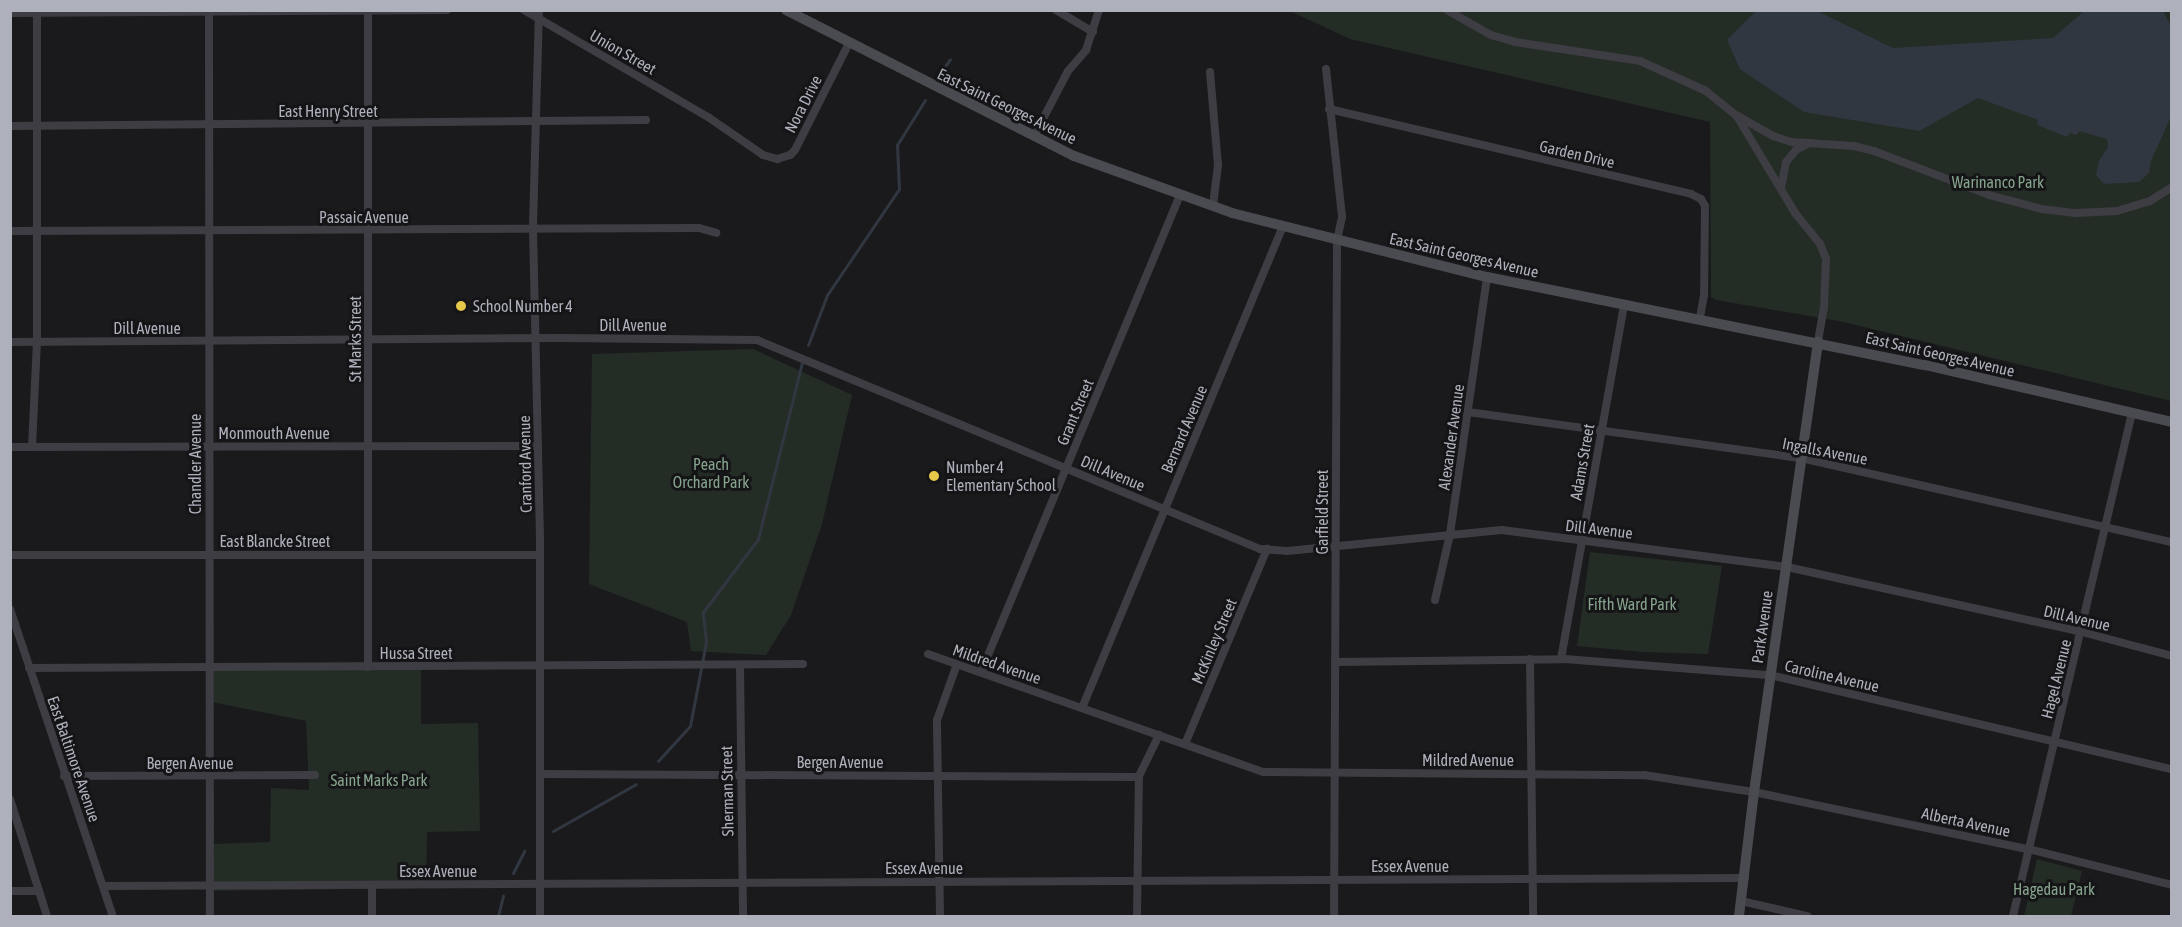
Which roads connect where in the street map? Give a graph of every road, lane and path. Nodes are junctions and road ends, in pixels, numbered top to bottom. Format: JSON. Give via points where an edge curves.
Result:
{"nodes":[{"id":1,"x":447,"y":10,"type":"edge"},
{"id":2,"x":524,"y":10,"type":"edge"},
{"id":3,"x":786,"y":10,"type":"edge"},
{"id":4,"x":1056,"y":10,"type":"edge"},
{"id":5,"x":1099,"y":10,"type":"edge"},
{"id":6,"x":1447,"y":10,"type":"edge"},
{"id":7,"x":97,"y":11,"type":"edge"},
{"id":8,"x":209,"y":11,"type":"edge"},
{"id":9,"x":368,"y":11,"type":"edge"},
{"id":10,"x":10,"y":13,"type":"edge"},
{"id":11,"x":37,"y":13,"type":"junction"},
{"id":12,"x":539,"y":14,"type":"edge"},
{"id":13,"x":800,"y":14,"type":"edge"},
{"id":14,"x":1093,"y":32,"type":"junction"},
{"id":15,"x":849,"y":43,"type":"junction"},
{"id":16,"x":1326,"y":69,"type":"dead end"},
{"id":17,"x":1210,"y":72,"type":"dead end"},
{"id":18,"x":1329,"y":109,"type":"junction"},
{"id":19,"x":1736,"y":115,"type":"junction"},
{"id":20,"x":708,"y":117,"type":"joint"},
{"id":21,"x":646,"y":120,"type":"dead end"},
{"id":22,"x":537,"y":122,"type":"junction"},
{"id":23,"x":368,"y":124,"type":"junction"},
{"id":24,"x":209,"y":125,"type":"junction"},
{"id":25,"x":10,"y":126,"type":"edge"},
{"id":26,"x":37,"y":126,"type":"junction"},
{"id":27,"x":1034,"y":136,"type":"junction"},
{"id":28,"x":1809,"y":143,"type":"junction"},
{"id":29,"x":2172,"y":187,"type":"edge"},
{"id":30,"x":1781,"y":189,"type":"junction"},
{"id":31,"x":1180,"y":195,"type":"junction"},
{"id":32,"x":1213,"y":206,"type":"junction"},
{"id":33,"x":1283,"y":226,"type":"junction"},
{"id":34,"x":533,"y":230,"type":"junction"},
{"id":35,"x":10,"y":231,"type":"edge"},
{"id":36,"x":37,"y":231,"type":"junction"},
{"id":37,"x":209,"y":231,"type":"junction"},
{"id":38,"x":368,"y":231,"type":"junction"},
{"id":39,"x":716,"y":233,"type":"dead end"},
{"id":40,"x":1337,"y":240,"type":"junction"},
{"id":41,"x":1487,"y":277,"type":"junction"},
{"id":42,"x":1624,"y":305,"type":"junction"},
{"id":43,"x":1700,"y":318,"type":"junction"},
{"id":44,"x":536,"y":338,"type":"junction"},
{"id":45,"x":368,"y":339,"type":"junction"},
{"id":46,"x":209,"y":341,"type":"junction"},
{"id":47,"x":10,"y":342,"type":"edge"},
{"id":48,"x":37,"y":342,"type":"junction"},
{"id":49,"x":1818,"y":342,"type":"junction"},
{"id":50,"x":1468,"y":412,"type":"junction"},
{"id":51,"x":2132,"y":413,"type":"junction"},
{"id":52,"x":2172,"y":422,"type":"edge"},
{"id":53,"x":1602,"y":431,"type":"junction"},
{"id":54,"x":538,"y":446,"type":"junction"},
{"id":55,"x":10,"y":447,"type":"edge"},
{"id":56,"x":32,"y":447,"type":"junction"},
{"id":57,"x":209,"y":447,"type":"junction"},
{"id":58,"x":368,"y":447,"type":"junction"},
{"id":59,"x":1801,"y":458,"type":"junction"},
{"id":60,"x":1066,"y":468,"type":"junction"},
{"id":61,"x":1165,"y":509,"type":"junction"},
{"id":62,"x":2103,"y":526,"type":"junction"},
{"id":63,"x":1450,"y":534,"type":"junction"},
{"id":64,"x":1582,"y":540,"type":"junction"},
{"id":65,"x":2172,"y":542,"type":"edge"},
{"id":66,"x":1336,"y":546,"type":"junction"},
{"id":67,"x":1267,"y":549,"type":"junction"},
{"id":68,"x":10,"y":555,"type":"edge"},
{"id":69,"x":209,"y":555,"type":"junction"},
{"id":70,"x":368,"y":555,"type":"junction"},
{"id":71,"x":540,"y":555,"type":"junction"},
{"id":72,"x":1785,"y":567,"type":"junction"},
{"id":73,"x":1435,"y":600,"type":"dead end"},
{"id":74,"x":10,"y":609,"type":"edge"},
{"id":75,"x":2082,"y":632,"type":"junction"},
{"id":76,"x":927,"y":654,"type":"dead end"},
{"id":77,"x":2172,"y":656,"type":"edge"},
{"id":78,"x":1561,"y":659,"type":"junction"},
{"id":79,"x":1530,"y":660,"type":"junction"},
{"id":80,"x":1335,"y":662,"type":"junction"},
{"id":81,"x":803,"y":664,"type":"dead end"},
{"id":82,"x":957,"y":664,"type":"junction"},
{"id":83,"x":540,"y":666,"type":"junction"},
{"id":84,"x":740,"y":666,"type":"junction"},
{"id":85,"x":209,"y":667,"type":"junction"},
{"id":86,"x":368,"y":667,"type":"junction"},
{"id":87,"x":29,"y":668,"type":"junction"},
{"id":88,"x":981,"y":672,"type":"junction"},
{"id":89,"x":1770,"y":675,"type":"junction"},
{"id":90,"x":1082,"y":708,"type":"junction"},
{"id":91,"x":1160,"y":735,"type":"junction"},
{"id":92,"x":2055,"y":741,"type":"junction"},
{"id":93,"x":1185,"y":744,"type":"junction"},
{"id":94,"x":2172,"y":769,"type":"edge"},
{"id":95,"x":540,"y":774,"type":"junction"},
{"id":96,"x":1335,"y":774,"type":"junction"},
{"id":97,"x":1530,"y":774,"type":"junction"},
{"id":98,"x":315,"y":775,"type":"dead end"},
{"id":99,"x":739,"y":775,"type":"junction"},
{"id":100,"x":64,"y":776,"type":"junction"},
{"id":101,"x":938,"y":776,"type":"junction"},
{"id":102,"x":209,"y":777,"type":"junction"},
{"id":103,"x":1139,"y":777,"type":"junction"},
{"id":104,"x":1754,"y":792,"type":"junction"},
{"id":105,"x":10,"y":799,"type":"edge"},
{"id":106,"x":2028,"y":849,"type":"junction"},
{"id":107,"x":1745,"y":878,"type":"junction"},
{"id":108,"x":1533,"y":879,"type":"junction"},
{"id":109,"x":1334,"y":880,"type":"junction"},
{"id":110,"x":1137,"y":881,"type":"junction"},
{"id":111,"x":940,"y":882,"type":"junction"},
{"id":112,"x":744,"y":883,"type":"junction"},
{"id":113,"x":542,"y":884,"type":"junction"},
{"id":114,"x":210,"y":885,"type":"junction"},
{"id":115,"x":372,"y":885,"type":"junction"},
{"id":116,"x":2172,"y":885,"type":"edge"},
{"id":117,"x":104,"y":886,"type":"junction"},
{"id":118,"x":10,"y":891,"type":"edge"},
{"id":119,"x":39,"y":891,"type":"junction"},
{"id":120,"x":1741,"y":901,"type":"junction"},
{"id":121,"x":47,"y":916,"type":"edge"},
{"id":122,"x":113,"y":916,"type":"edge"},
{"id":123,"x":210,"y":916,"type":"edge"},
{"id":124,"x":372,"y":916,"type":"edge"},
{"id":125,"x":540,"y":916,"type":"edge"},
{"id":126,"x":743,"y":916,"type":"edge"},
{"id":127,"x":940,"y":916,"type":"edge"},
{"id":128,"x":1137,"y":916,"type":"edge"},
{"id":129,"x":1334,"y":916,"type":"edge"},
{"id":130,"x":1533,"y":916,"type":"edge"},
{"id":131,"x":1739,"y":916,"type":"edge"},
{"id":132,"x":1807,"y":916,"type":"edge"},
{"id":133,"x":2013,"y":916,"type":"edge"}],
"edges":[{"from":1,"to":9,"type":"street"},
{"from":2,"to":12,"type":"street","name":"Union Street"},
{"from":3,"to":13,"type":"main road","name":"East Saint Georges Avenue"},
{"from":4,"to":14,"type":"street"},
{"from":5,"to":14,"type":"street"},
{"from":6,"to":19,"type":"street","via":[[1491,35],[1515,42],[1640,61],[1706,91]]},
{"from":7,"to":8,"type":"street"},
{"from":7,"to":11,"type":"street"},
{"from":8,"to":9,"type":"street"},
{"from":8,"to":24,"type":"street","name":"Chandler Avenue"},
{"from":9,"to":23,"type":"street","name":"St Marks Street"},
{"from":10,"to":11,"type":"street"},
{"from":11,"to":26,"type":"street"},
{"from":12,"to":20,"type":"street","name":"Union Street"},
{"from":12,"to":22,"type":"street","name":"Cranford Avenue"},
{"from":13,"to":15,"type":"main road","name":"East Saint Georges Avenue"},
{"from":14,"to":27,"type":"street"},
{"from":15,"to":20,"type":"street","name":"Nora Drive","via":[[790,155],[770,158]]},
{"from":15,"to":27,"type":"main road","name":"East Saint Georges Avenue"},
{"from":16,"to":18,"type":"street","name":"Garfield Street"},
{"from":17,"to":32,"type":"street","via":[[1218,165]]},
{"from":18,"to":40,"type":"street","name":"Garfield Street","via":[[1342,218]]},
{"from":18,"to":43,"type":"street","name":"Garden Drive","via":[[1701,199],[1705,206]]},
{"from":19,"to":28,"type":"street","via":[[1773,136]]},
{"from":19,"to":30,"type":"street"},
{"from":21,"to":22,"type":"street","name":"East Henry Street"},
{"from":22,"to":23,"type":"street","name":"East Henry Street"},
{"from":22,"to":34,"type":"street","name":"Cranford Avenue"},
{"from":23,"to":24,"type":"street","name":"East Henry Street"},
{"from":23,"to":38,"type":"street","name":"St Marks Street"},
{"from":24,"to":26,"type":"street","name":"East Henry Street"},
{"from":24,"to":37,"type":"street","name":"Chandler Avenue"},
{"from":25,"to":26,"type":"street","name":"East Henry Street"},
{"from":26,"to":36,"type":"street"},
{"from":27,"to":31,"type":"main road","name":"East Saint Georges Avenue","via":[[1074,156]]},
{"from":28,"to":29,"type":"street","via":[[1874,151],[1989,195],[2042,209],[2117,212],[2150,201]]},
{"from":28,"to":30,"type":"street","via":[[1786,162]]},
{"from":30,"to":49,"type":"street","via":[[1820,244],[1826,260]]},
{"from":31,"to":32,"type":"main road","name":"East Saint Georges Avenue"},
{"from":31,"to":60,"type":"street","name":"Grant Street"},
{"from":32,"to":33,"type":"main road","name":"East Saint Georges Avenue"},
{"from":33,"to":40,"type":"main road","name":"East Saint Georges Avenue"},
{"from":33,"to":61,"type":"street","name":"Bernard Avenue"},
{"from":34,"to":38,"type":"street","name":"Passaic Avenue"},
{"from":34,"to":39,"type":"street","name":"Passaic Avenue","via":[[699,228]]},
{"from":34,"to":44,"type":"street","name":"Cranford Avenue"},
{"from":35,"to":36,"type":"street","name":"Passaic Avenue"},
{"from":36,"to":37,"type":"street","name":"Passaic Avenue"},
{"from":36,"to":48,"type":"street"},
{"from":37,"to":38,"type":"street","name":"Passaic Avenue"},
{"from":37,"to":46,"type":"street","name":"Chandler Avenue"},
{"from":38,"to":45,"type":"street","name":"St Marks Street"},
{"from":40,"to":41,"type":"main road","name":"East Saint Georges Avenue"},
{"from":40,"to":66,"type":"street","name":"Garfield Street"},
{"from":41,"to":42,"type":"main road","name":"East Saint Georges Avenue"},
{"from":41,"to":50,"type":"street","name":"Alexander Avenue"},
{"from":42,"to":43,"type":"main road","name":"East Saint Georges Avenue"},
{"from":42,"to":53,"type":"street","name":"Adams Street"},
{"from":43,"to":49,"type":"main road","name":"East Saint Georges Avenue"},
{"from":44,"to":45,"type":"street","name":"Dill Avenue"},
{"from":44,"to":54,"type":"street","name":"Cranford Avenue"},
{"from":44,"to":60,"type":"street","name":"Dill Avenue","via":[[757,340]]},
{"from":45,"to":46,"type":"street","name":"Dill Avenue"},
{"from":45,"to":58,"type":"street","name":"St Marks Street"},
{"from":46,"to":48,"type":"street","name":"Dill Avenue"},
{"from":46,"to":57,"type":"street","name":"Chandler Avenue"},
{"from":47,"to":48,"type":"street","name":"Dill Avenue"},
{"from":48,"to":56,"type":"street"},
{"from":49,"to":51,"type":"main road","name":"East Saint Georges Avenue"},
{"from":49,"to":59,"type":"main road","name":"Park Avenue"},
{"from":50,"to":53,"type":"street","name":"Ingalls Avenue"},
{"from":50,"to":63,"type":"street","name":"Alexander Avenue"},
{"from":51,"to":52,"type":"main road","name":"East Saint Georges Avenue"},
{"from":51,"to":62,"type":"street","name":"Hagel Avenue"},
{"from":53,"to":59,"type":"street","name":"Ingalls Avenue"},
{"from":53,"to":64,"type":"street","name":"Adams Street"},
{"from":54,"to":58,"type":"street","name":"Monmouth Avenue"},
{"from":54,"to":71,"type":"street","name":"Cranford Avenue"},
{"from":55,"to":56,"type":"street","name":"Monmouth Avenue"},
{"from":56,"to":57,"type":"street","name":"Monmouth Avenue"},
{"from":57,"to":58,"type":"street","name":"Monmouth Avenue"},
{"from":57,"to":69,"type":"street","name":"Chandler Avenue"},
{"from":58,"to":70,"type":"street","name":"St Marks Street"},
{"from":59,"to":62,"type":"street","name":"Ingalls Avenue"},
{"from":59,"to":72,"type":"main road","name":"Park Avenue"},
{"from":60,"to":61,"type":"street","name":"Dill Avenue"},
{"from":60,"to":88,"type":"street","name":"Grant Street"},
{"from":61,"to":67,"type":"street","name":"Dill Avenue"},
{"from":61,"to":90,"type":"street","name":"Bernard Avenue"},
{"from":62,"to":65,"type":"street","name":"Ingalls Avenue"},
{"from":62,"to":75,"type":"street","name":"Hagel Avenue"},
{"from":63,"to":64,"type":"street","name":"Dill Avenue","via":[[1502,530]]},
{"from":63,"to":66,"type":"street","name":"Dill Avenue"},
{"from":63,"to":73,"type":"street","name":"Alexander Avenue"},
{"from":64,"to":72,"type":"street","name":"Dill Avenue"},
{"from":64,"to":78,"type":"street","name":"Adams Street"},
{"from":66,"to":67,"type":"street","name":"Dill Avenue"},
{"from":66,"to":80,"type":"street","name":"Garfield Street"},
{"from":67,"to":93,"type":"street","name":"McKinley Street"},
{"from":68,"to":69,"type":"street","name":"East Blancke Street"},
{"from":69,"to":70,"type":"street","name":"East Blancke Street"},
{"from":69,"to":85,"type":"street","name":"Chandler Avenue"},
{"from":70,"to":71,"type":"street","name":"East Blancke Street"},
{"from":70,"to":86,"type":"street","name":"St Marks Street"},
{"from":71,"to":83,"type":"street","name":"Cranford Avenue"},
{"from":72,"to":75,"type":"street","name":"Dill Avenue"},
{"from":72,"to":89,"type":"main road","name":"Park Avenue"},
{"from":74,"to":87,"type":"street","name":"East Baltimore Avenue"},
{"from":75,"to":77,"type":"street","name":"Dill Avenue"},
{"from":75,"to":92,"type":"street","name":"Hagel Avenue"},
{"from":76,"to":82,"type":"street","name":"Mildred Avenue"},
{"from":78,"to":79,"type":"street","name":"Caroline Avenue"},
{"from":78,"to":89,"type":"street","name":"Caroline Avenue"},
{"from":79,"to":80,"type":"street","name":"Caroline Avenue"},
{"from":79,"to":97,"type":"street"},
{"from":80,"to":96,"type":"street","name":"Garfield Street"},
{"from":81,"to":84,"type":"street","name":"Hussa Street"},
{"from":82,"to":88,"type":"street","name":"Mildred Avenue"},
{"from":82,"to":101,"type":"street","via":[[937,720]]},
{"from":83,"to":84,"type":"street","name":"Hussa Street"},
{"from":83,"to":86,"type":"street","name":"Hussa Street"},
{"from":83,"to":95,"type":"street","name":"Cranford Avenue"},
{"from":84,"to":99,"type":"street","name":"Sherman Street"},
{"from":85,"to":86,"type":"street","name":"Hussa Street"},
{"from":85,"to":87,"type":"street","name":"Hussa Street"},
{"from":85,"to":102,"type":"street","name":"Chandler Avenue"},
{"from":87,"to":100,"type":"street","name":"East Baltimore Avenue"},
{"from":88,"to":90,"type":"street","name":"Mildred Avenue"},
{"from":89,"to":92,"type":"street","name":"Caroline Avenue"},
{"from":89,"to":104,"type":"main road","name":"Park Avenue"},
{"from":90,"to":91,"type":"street","name":"Mildred Avenue"},
{"from":91,"to":93,"type":"street","name":"Mildred Avenue"},
{"from":91,"to":103,"type":"street"},
{"from":92,"to":94,"type":"street","name":"Caroline Avenue"},
{"from":92,"to":106,"type":"street","name":"Hagel Avenue"},
{"from":93,"to":96,"type":"street","name":"Mildred Avenue","via":[[1264,772]]},
{"from":95,"to":99,"type":"street","name":"Bergen Avenue"},
{"from":95,"to":113,"type":"street","name":"Cranford Avenue"},
{"from":96,"to":97,"type":"street","name":"Mildred Avenue"},
{"from":96,"to":109,"type":"street","name":"Garfield Street"},
{"from":97,"to":104,"type":"street","name":"Mildred Avenue","via":[[1644,775]]},
{"from":97,"to":108,"type":"street"},
{"from":98,"to":102,"type":"street","name":"Bergen Avenue"},
{"from":99,"to":101,"type":"street","name":"Bergen Avenue"},
{"from":99,"to":112,"type":"street","name":"Sherman Street"},
{"from":100,"to":102,"type":"street","name":"Bergen Avenue"},
{"from":100,"to":117,"type":"street","name":"East Baltimore Avenue"},
{"from":101,"to":103,"type":"street","name":"Bergen Avenue"},
{"from":101,"to":111,"type":"street"},
{"from":102,"to":114,"type":"street","name":"Chandler Avenue"},
{"from":103,"to":110,"type":"street"},
{"from":104,"to":106,"type":"street","name":"Alberta Avenue"},
{"from":104,"to":107,"type":"main road","name":"Park Avenue"},
{"from":105,"to":119,"type":"street"},
{"from":106,"to":116,"type":"street","name":"Alberta Avenue"},
{"from":106,"to":133,"type":"street","name":"Hagel Avenue"},
{"from":107,"to":108,"type":"street","name":"Essex Avenue"},
{"from":107,"to":120,"type":"main road","name":"Park Avenue"},
{"from":108,"to":109,"type":"street","name":"Essex Avenue"},
{"from":108,"to":130,"type":"street"},
{"from":109,"to":110,"type":"street","name":"Essex Avenue"},
{"from":109,"to":129,"type":"street","name":"Garfield Street"},
{"from":110,"to":111,"type":"street","name":"Essex Avenue"},
{"from":110,"to":128,"type":"street"},
{"from":111,"to":112,"type":"street","name":"Essex Avenue"},
{"from":111,"to":127,"type":"street"},
{"from":112,"to":113,"type":"street","name":"Essex Avenue"},
{"from":112,"to":126,"type":"street","name":"Sherman Street"},
{"from":113,"to":115,"type":"street","name":"Essex Avenue"},
{"from":113,"to":125,"type":"street","name":"Cranford Avenue"},
{"from":114,"to":115,"type":"street","name":"Essex Avenue"},
{"from":114,"to":117,"type":"street","name":"Essex Avenue"},
{"from":114,"to":123,"type":"street","name":"Chandler Avenue"},
{"from":115,"to":124,"type":"street"},
{"from":117,"to":122,"type":"street","name":"East Baltimore Avenue"},
{"from":118,"to":119,"type":"street"},
{"from":119,"to":121,"type":"street"},
{"from":120,"to":131,"type":"main road","name":"Park Avenue"},
{"from":120,"to":132,"type":"street"}]}
